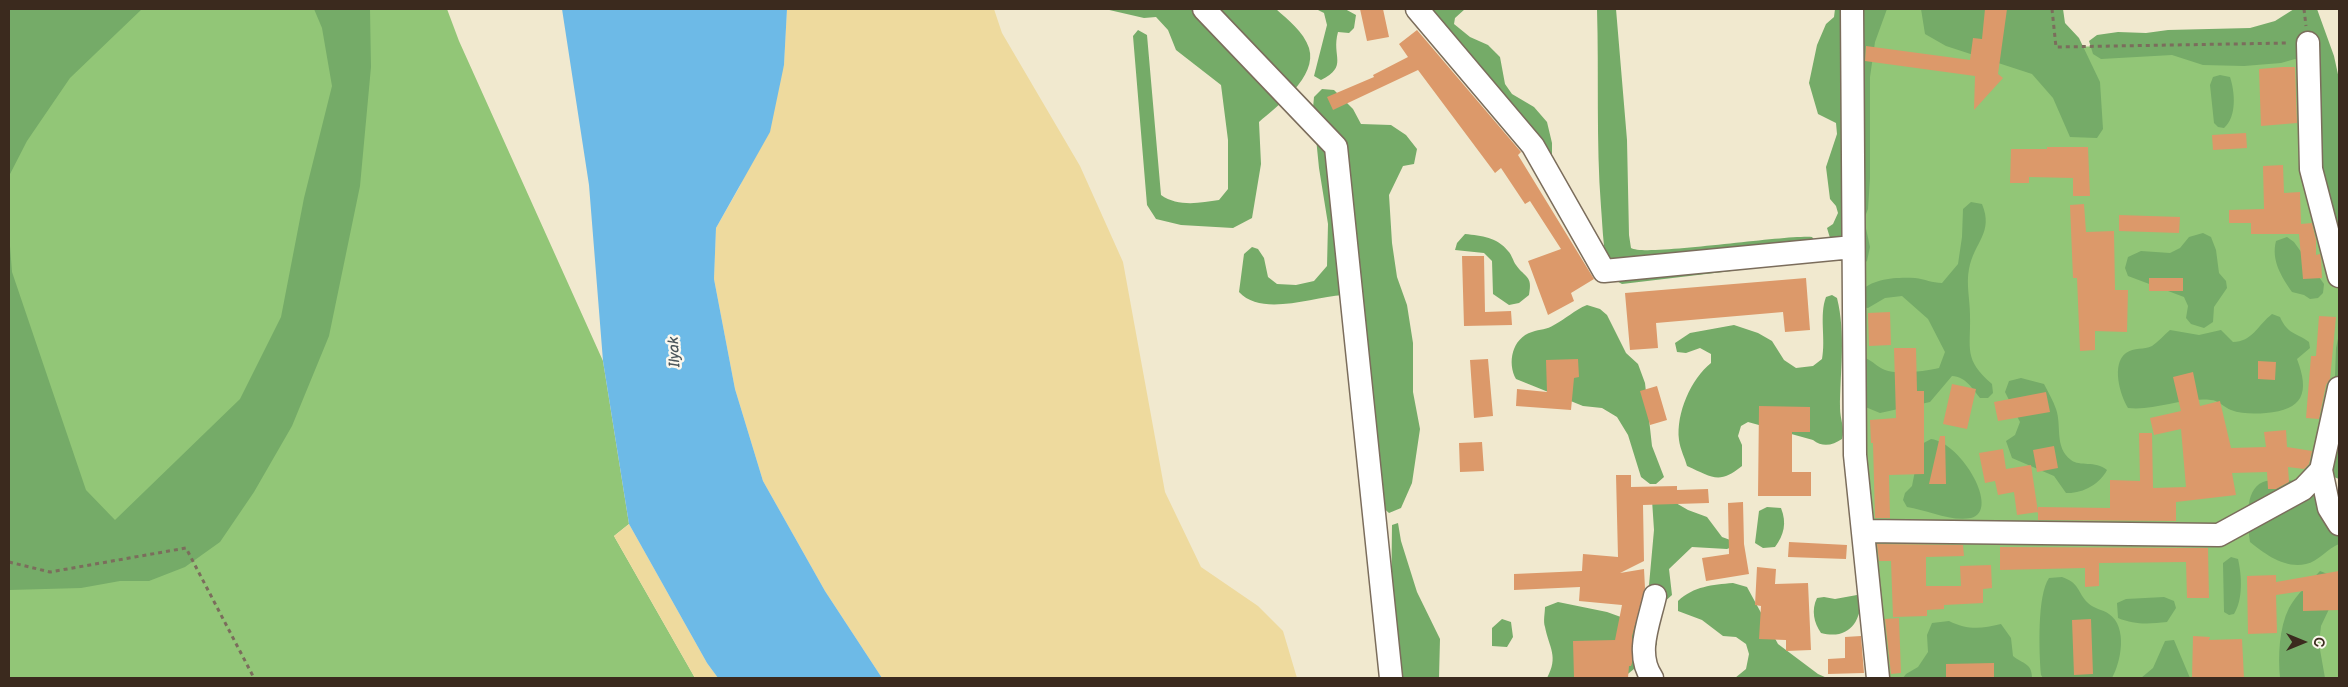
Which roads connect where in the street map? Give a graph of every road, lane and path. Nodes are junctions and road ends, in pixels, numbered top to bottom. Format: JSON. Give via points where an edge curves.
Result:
{"nodes":[{"id":1,"x":1204,"y":9,"type":"edge"},
{"id":2,"x":1417,"y":9,"type":"edge"},
{"id":3,"x":1852,"y":9,"type":"edge"},
{"id":4,"x":2052,"y":9,"type":"edge"},
{"id":5,"x":2308,"y":43,"type":"joint"},
{"id":6,"x":1854,"y":246,"type":"junction"},
{"id":7,"x":2339,"y":276,"type":"edge"},
{"id":8,"x":2339,"y":388,"type":"edge"},
{"id":9,"x":2321,"y":470,"type":"junction"},
{"id":10,"x":2339,"y":524,"type":"edge"},
{"id":11,"x":1863,"y":531,"type":"junction"},
{"id":12,"x":9,"y":562,"type":"edge"},
{"id":13,"x":1655,"y":596,"type":"dead end"},
{"id":14,"x":254,"y":678,"type":"edge"},
{"id":15,"x":1390,"y":678,"type":"edge"},
{"id":16,"x":1652,"y":678,"type":"edge"},
{"id":17,"x":1878,"y":678,"type":"edge"}],
"edges":[{"from":1,"to":15,"type":"street","via":[[1336,147]]},
{"from":2,"to":6,"type":"street","via":[[1533,146],[1604,271]]},
{"from":3,"to":6,"type":"street"},
{"from":4,"to":5,"type":"path","via":[[2056,47]]},
{"from":5,"to":7,"type":"street","via":[[2311,170]]},
{"from":6,"to":11,"type":"street","via":[[1855,455]]},
{"from":8,"to":9,"type":"street"},
{"from":9,"to":10,"type":"street","via":[[2329,508]]},
{"from":9,"to":11,"type":"street","via":[[2303,489],[2219,535]]},
{"from":11,"to":17,"type":"street"},
{"from":12,"to":14,"type":"path","via":[[50,572],[186,548]]},
{"from":13,"to":16,"type":"street","via":[[1643,651],[1644,668]]}]}
